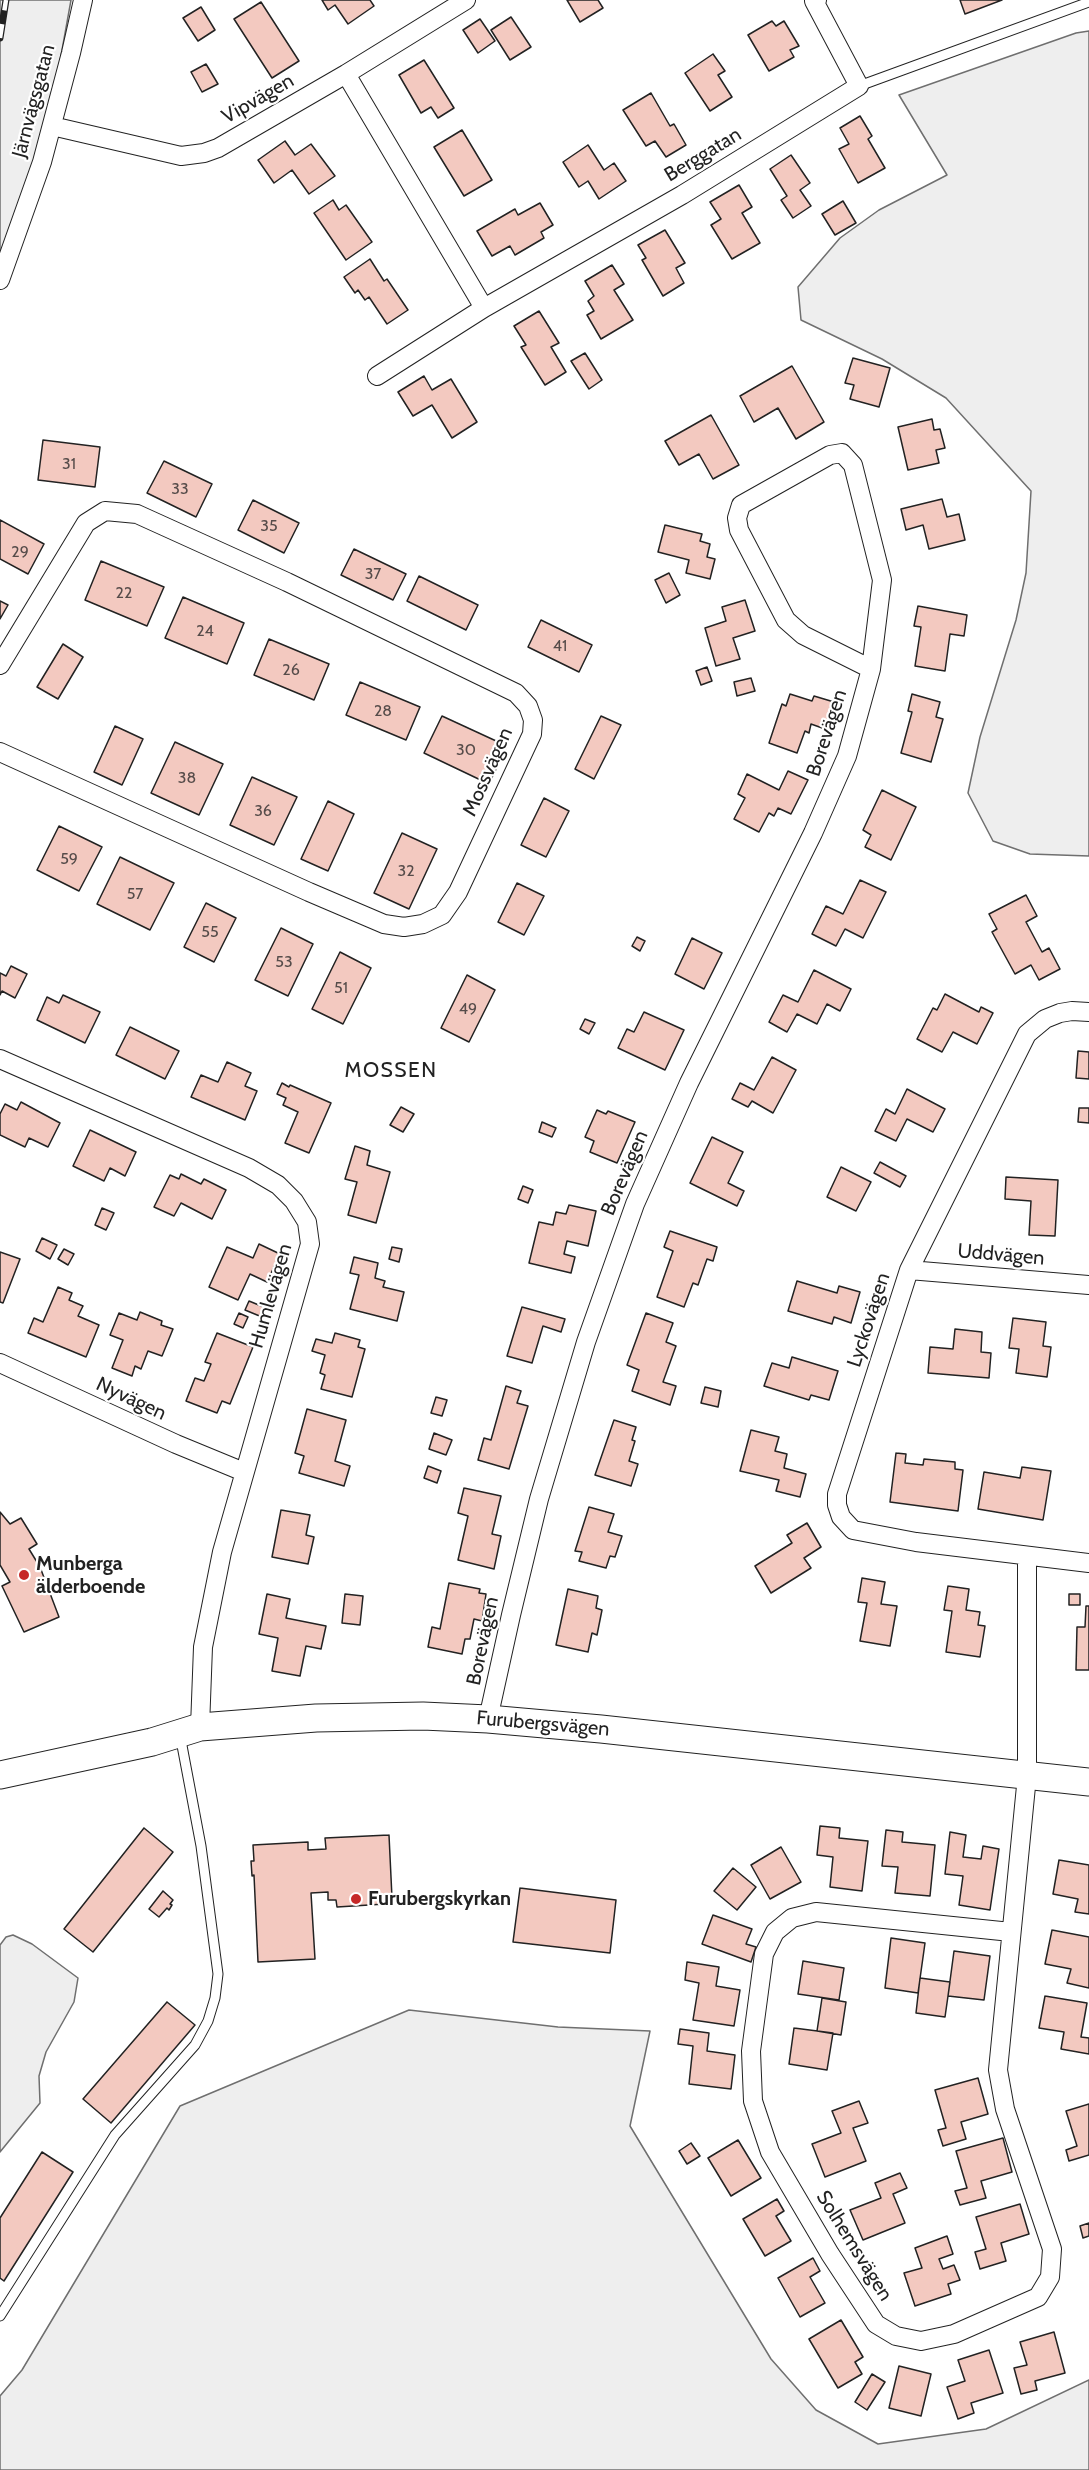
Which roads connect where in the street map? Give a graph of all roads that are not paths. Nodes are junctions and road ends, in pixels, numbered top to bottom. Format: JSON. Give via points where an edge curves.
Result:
{"nodes":[{"id":1,"x":83,"y":0,"type":"edge"},
{"id":2,"x":466,"y":0,"type":"edge"},
{"id":3,"x":815,"y":0,"type":"edge"},
{"id":4,"x":1089,"y":2,"type":"edge"},
{"id":5,"x":346,"y":74,"type":"junction"},
{"id":6,"x":859,"y":86,"type":"junction"},
{"id":7,"x":52,"y":126,"type":"junction"},
{"id":8,"x":0,"y":280,"type":"edge"},
{"id":9,"x":484,"y":308,"type":"junction"},
{"id":10,"x":377,"y":376,"type":"dead end"},
{"id":11,"x":0,"y":665,"type":"edge"},
{"id":12,"x":871,"y":669,"type":"junction"},
{"id":13,"x":0,"y":752,"type":"edge"},
{"id":14,"x":1089,"y":1012,"type":"edge"},
{"id":15,"x":0,"y":1059,"type":"edge"},
{"id":16,"x":909,"y":1270,"type":"junction"},
{"id":17,"x":1089,"y":1285,"type":"edge"},
{"id":18,"x":0,"y":1363,"type":"edge"},
{"id":19,"x":244,"y":1473,"type":"junction"},
{"id":20,"x":1027,"y":1557,"type":"junction"},
{"id":21,"x":1089,"y":1563,"type":"edge"},
{"id":22,"x":488,"y":1719,"type":"junction"},
{"id":23,"x":190,"y":1730,"type":"junction"},
{"id":24,"x":0,"y":1775,"type":"edge"},
{"id":25,"x":1027,"y":1776,"type":"junction"},
{"id":26,"x":1089,"y":1782,"type":"edge"},
{"id":27,"x":1011,"y":1932,"type":"junction"},
{"id":28,"x":0,"y":2316,"type":"edge"}],
"edges":[{"from":1,"to":7,"type":"street","name":"Järnvägsgatan"},
{"from":2,"to":5,"type":"street","name":"Vipvägen"},
{"from":3,"to":6,"type":"street"},
{"from":4,"to":6,"type":"lane"},
{"from":5,"to":7,"type":"street","name":"Vipvägen","via":[[204,153],[181,156]]},
{"from":5,"to":9,"type":"street"},
{"from":6,"to":9,"type":"street","name":"Berggatan","via":[[682,195]]},
{"from":7,"to":8,"type":"street","name":"Järnvägsgatan"},
{"from":9,"to":10,"type":"street","name":"Berggatan"},
{"from":11,"to":13,"type":"street","name":"Mossvägen","via":[[86,523],[105,511],[137,514],[516,693],[534,720],[532,734],[458,892],[442,915],[404,927],[384,924],[309,892]]},
{"from":12,"to":12,"type":"street","name":"Borevägen","via":[[882,580],[853,465],[842,453],[830,455],[741,505],[737,518],[739,530],[786,620],[803,635]]},
{"from":12,"to":22,"type":"street","name":"Borevägen","via":[[847,756],[813,833],[689,1083],[634,1204],[586,1342],[539,1499]]},
{"from":14,"to":16,"type":"street","name":"Lyckovägen","via":[[1060,1013],[1027,1034]]},
{"from":15,"to":19,"type":"street","name":"Humlevägen","via":[[249,1168],[278,1185],[307,1222],[310,1244]]},
{"from":16,"to":17,"type":"street","name":"Uddvägen"},
{"from":16,"to":20,"type":"street","name":"Lyckovägen","via":[[837,1494],[841,1516],[853,1530]]},
{"from":18,"to":19,"type":"street","name":"Nyvägen"},
{"from":19,"to":23,"type":"street","name":"Humlevägen","via":[[222,1552]]},
{"from":20,"to":21,"type":"street","name":"Lyckovägen"},
{"from":20,"to":25,"type":"street"},
{"from":22,"to":23,"type":"street","name":"Furubergsvägen","via":[[368,1716]]},
{"from":22,"to":25,"type":"street","name":"Furubergsvägen"},
{"from":23,"to":24,"type":"street","name":"Furubergsvägen"},
{"from":23,"to":28,"type":"lane","via":[[218,1974],[208,2021],[195,2044],[115,2134]]},
{"from":25,"to":26,"type":"street","name":"Furubergsvägen"},
{"from":25,"to":27,"type":"street","name":"Solhemsvägen"},
{"from":27,"to":27,"type":"street","name":"Solhemsvägen","via":[[998,2070],[1005,2109],[1052,2249],[1050,2277],[1038,2297],[954,2334],[921,2341],[896,2336],[876,2324],[770,2152],[753,2101],[751,2051],[764,1954],[776,1932],[792,1918],[816,1912]]}]}
